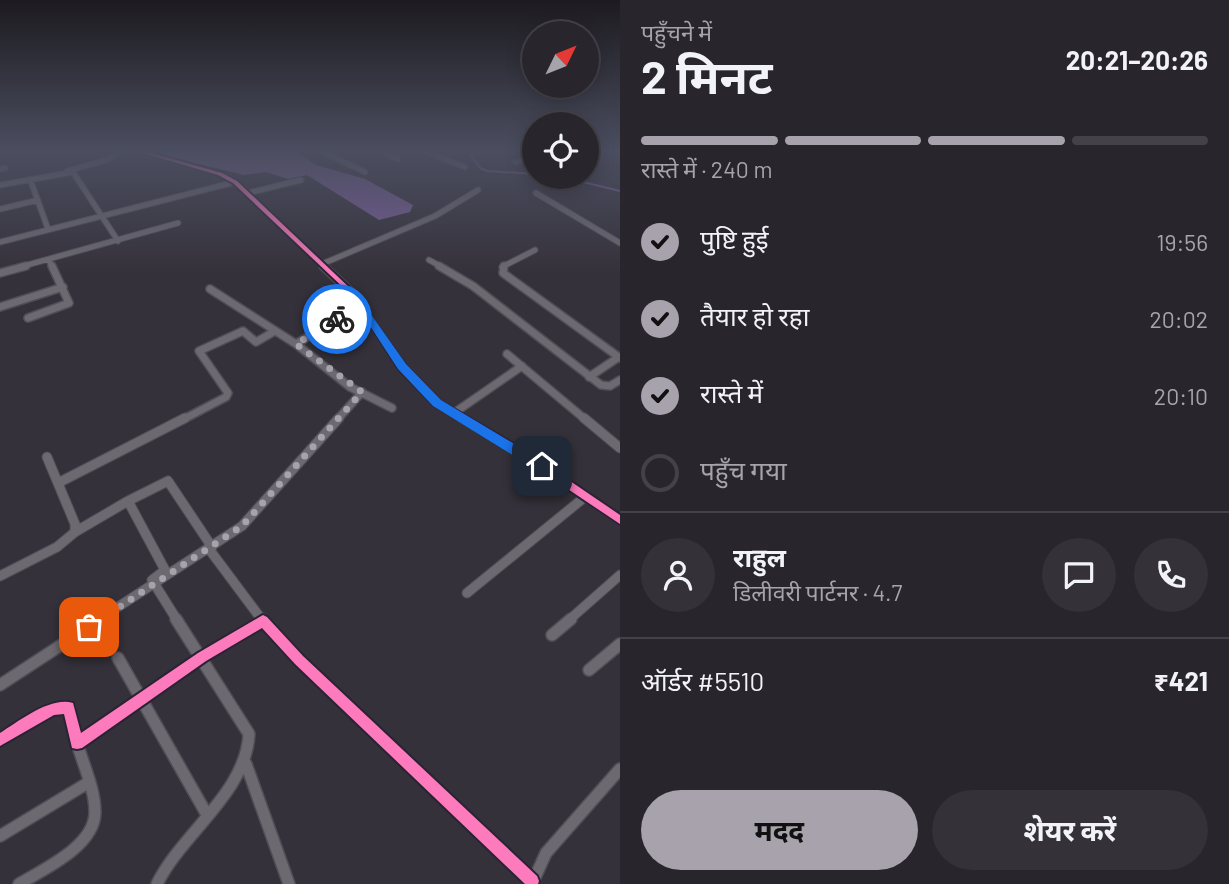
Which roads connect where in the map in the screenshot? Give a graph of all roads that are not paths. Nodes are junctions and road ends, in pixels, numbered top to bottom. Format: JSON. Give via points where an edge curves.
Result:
{"nodes":[{"id":1,"x":35,"y":192,"type":"edge"},
{"id":2,"x":87,"y":192,"type":"edge"},
{"id":3,"x":192,"y":192,"type":"edge"},
{"id":4,"x":251,"y":192,"type":"edge"},
{"id":5,"x":474,"y":192,"type":"edge"},
{"id":6,"x":248,"y":193,"type":"joint"},
{"id":7,"x":536,"y":193,"type":"dead end"},
{"id":8,"x":38,"y":200,"type":"junction"},
{"id":9,"x":0,"y":209,"type":"edge"},
{"id":10,"x":102,"y":214,"type":"junction"},
{"id":11,"x":178,"y":223,"type":"dead end"},
{"id":12,"x":48,"y":229,"type":"junction"},
{"id":13,"x":118,"y":241,"type":"junction"},
{"id":14,"x":0,"y":242,"type":"edge"},
{"id":15,"x":620,"y":243,"type":"edge"},
{"id":16,"x":535,"y":250,"type":"dead end"},
{"id":17,"x":49,"y":260,"type":"junction"},
{"id":18,"x":429,"y":260,"type":"dead end"},
{"id":19,"x":323,"y":264,"type":"junction"},
{"id":20,"x":0,"y":273,"type":"edge"},
{"id":21,"x":62,"y":287,"type":"junction"},
{"id":22,"x":210,"y":289,"type":"dead end"},
{"id":23,"x":360,"y":305,"type":"junction"},
{"id":24,"x":0,"y":307,"type":"edge"},
{"id":25,"x":28,"y":318,"type":"dead end"},
{"id":26,"x":275,"y":331,"type":"junction"},
{"id":27,"x":296,"y":344,"type":"junction"},
{"id":28,"x":507,"y":354,"type":"dead end"},
{"id":29,"x":619,"y":358,"type":"edge"},
{"id":30,"x":522,"y":366,"type":"junction"},
{"id":31,"x":589,"y":377,"type":"junction"},
{"id":32,"x":620,"y":380,"type":"edge"},
{"id":33,"x":362,"y":392,"type":"junction"},
{"id":34,"x":392,"y":408,"type":"dead end"},
{"id":35,"x":454,"y":413,"type":"junction"},
{"id":36,"x":620,"y":448,"type":"edge"},
{"id":37,"x":47,"y":457,"type":"dead end"},
{"id":38,"x":58,"y":483,"type":"junction"},
{"id":39,"x":586,"y":496,"type":"junction"},
{"id":40,"x":128,"y":500,"type":"junction"},
{"id":41,"x":619,"y":517,"type":"edge"},
{"id":42,"x":75,"y":532,"type":"junction"},
{"id":43,"x":210,"y":548,"type":"junction"},
{"id":44,"x":620,"y":575,"type":"edge"},
{"id":45,"x":0,"y":576,"type":"edge"},
{"id":46,"x":155,"y":585,"type":"junction"},
{"id":47,"x":467,"y":593,"type":"dead end"},
{"id":48,"x":262,"y":621,"type":"junction"},
{"id":49,"x":552,"y":635,"type":"dead end"},
{"id":50,"x":620,"y":644,"type":"edge"},
{"id":51,"x":202,"y":657,"type":"junction"},
{"id":52,"x":118,"y":658,"type":"dead end"},
{"id":53,"x":589,"y":670,"type":"dead end"},
{"id":54,"x":0,"y":685,"type":"edge"},
{"id":55,"x":142,"y":697,"type":"junction"},
{"id":56,"x":0,"y":740,"type":"edge"},
{"id":57,"x":77,"y":743,"type":"junction"},
{"id":58,"x":246,"y":764,"type":"junction"},
{"id":59,"x":620,"y":769,"type":"edge"},
{"id":60,"x":86,"y":784,"type":"junction"},
{"id":61,"x":206,"y":813,"type":"junction"},
{"id":62,"x":0,"y":836,"type":"edge"},
{"id":63,"x":21,"y":883,"type":"edge"},
{"id":64,"x":532,"y":883,"type":"edge"},
{"id":65,"x":158,"y":884,"type":"edge"},
{"id":66,"x":289,"y":884,"type":"edge"}],
"edges":[{"from":1,"to":8,"type":"street"},
{"from":2,"to":10,"type":"street"},
{"from":3,"to":10,"type":"street"},
{"from":4,"to":6,"type":"street"},
{"from":5,"to":19,"type":"street","via":[[435,216]]},
{"from":6,"to":19,"type":"street"},
{"from":7,"to":15,"type":"street"},
{"from":8,"to":9,"type":"street"},
{"from":8,"to":12,"type":"street"},
{"from":10,"to":12,"type":"street"},
{"from":10,"to":13,"type":"street"},
{"from":11,"to":13,"type":"street"},
{"from":12,"to":14,"type":"street"},
{"from":13,"to":17,"type":"street"},
{"from":16,"to":29,"type":"street","via":[[502,267],[503,272]]},
{"from":17,"to":20,"type":"street"},
{"from":17,"to":21,"type":"street"},
{"from":18,"to":31,"type":"street","via":[[473,286]]},
{"from":19,"to":23,"type":"street"},
{"from":21,"to":24,"type":"street"},
{"from":21,"to":25,"type":"street","via":[[69,303]]},
{"from":22,"to":26,"type":"street"},
{"from":23,"to":27,"type":"street"},
{"from":23,"to":35,"type":"street","via":[[410,376]]},
{"from":26,"to":27,"type":"street"},
{"from":26,"to":38,"type":"street","via":[[256,342],[243,331],[199,351],[228,393],[226,397]]},
{"from":27,"to":33,"type":"street"},
{"from":28,"to":30,"type":"street"},
{"from":29,"to":31,"type":"street"},
{"from":30,"to":35,"type":"street"},
{"from":30,"to":36,"type":"street"},
{"from":31,"to":32,"type":"street","via":[[605,386]]},
{"from":33,"to":34,"type":"street"},
{"from":33,"to":43,"type":"street","via":[[242,526]]},
{"from":35,"to":39,"type":"street"},
{"from":37,"to":38,"type":"street"},
{"from":38,"to":42,"type":"street"},
{"from":39,"to":41,"type":"street"},
{"from":39,"to":47,"type":"street"},
{"from":40,"to":42,"type":"street"},
{"from":40,"to":43,"type":"street","via":[[168,481]]},
{"from":40,"to":46,"type":"street","via":[[165,570],[152,580]]},
{"from":42,"to":45,"type":"street","via":[[57,547]]},
{"from":43,"to":46,"type":"street"},
{"from":43,"to":48,"type":"street"},
{"from":44,"to":49,"type":"street"},
{"from":46,"to":51,"type":"street"},
{"from":46,"to":54,"type":"street"},
{"from":48,"to":51,"type":"street"},
{"from":48,"to":64,"type":"street"},
{"from":50,"to":53,"type":"street"},
{"from":51,"to":55,"type":"street"},
{"from":51,"to":58,"type":"street","via":[[249,734]]},
{"from":52,"to":55,"type":"street"},
{"from":55,"to":57,"type":"street"},
{"from":55,"to":61,"type":"street"},
{"from":56,"to":57,"type":"street","via":[[51,709],[69,707]]},
{"from":57,"to":60,"type":"street"},
{"from":58,"to":61,"type":"street"},
{"from":58,"to":66,"type":"street"},
{"from":59,"to":64,"type":"street","via":[[546,853]]},
{"from":60,"to":62,"type":"street"},
{"from":60,"to":63,"type":"street","via":[[95,811],[88,836]]},
{"from":61,"to":65,"type":"street","via":[[168,861]]}]}
